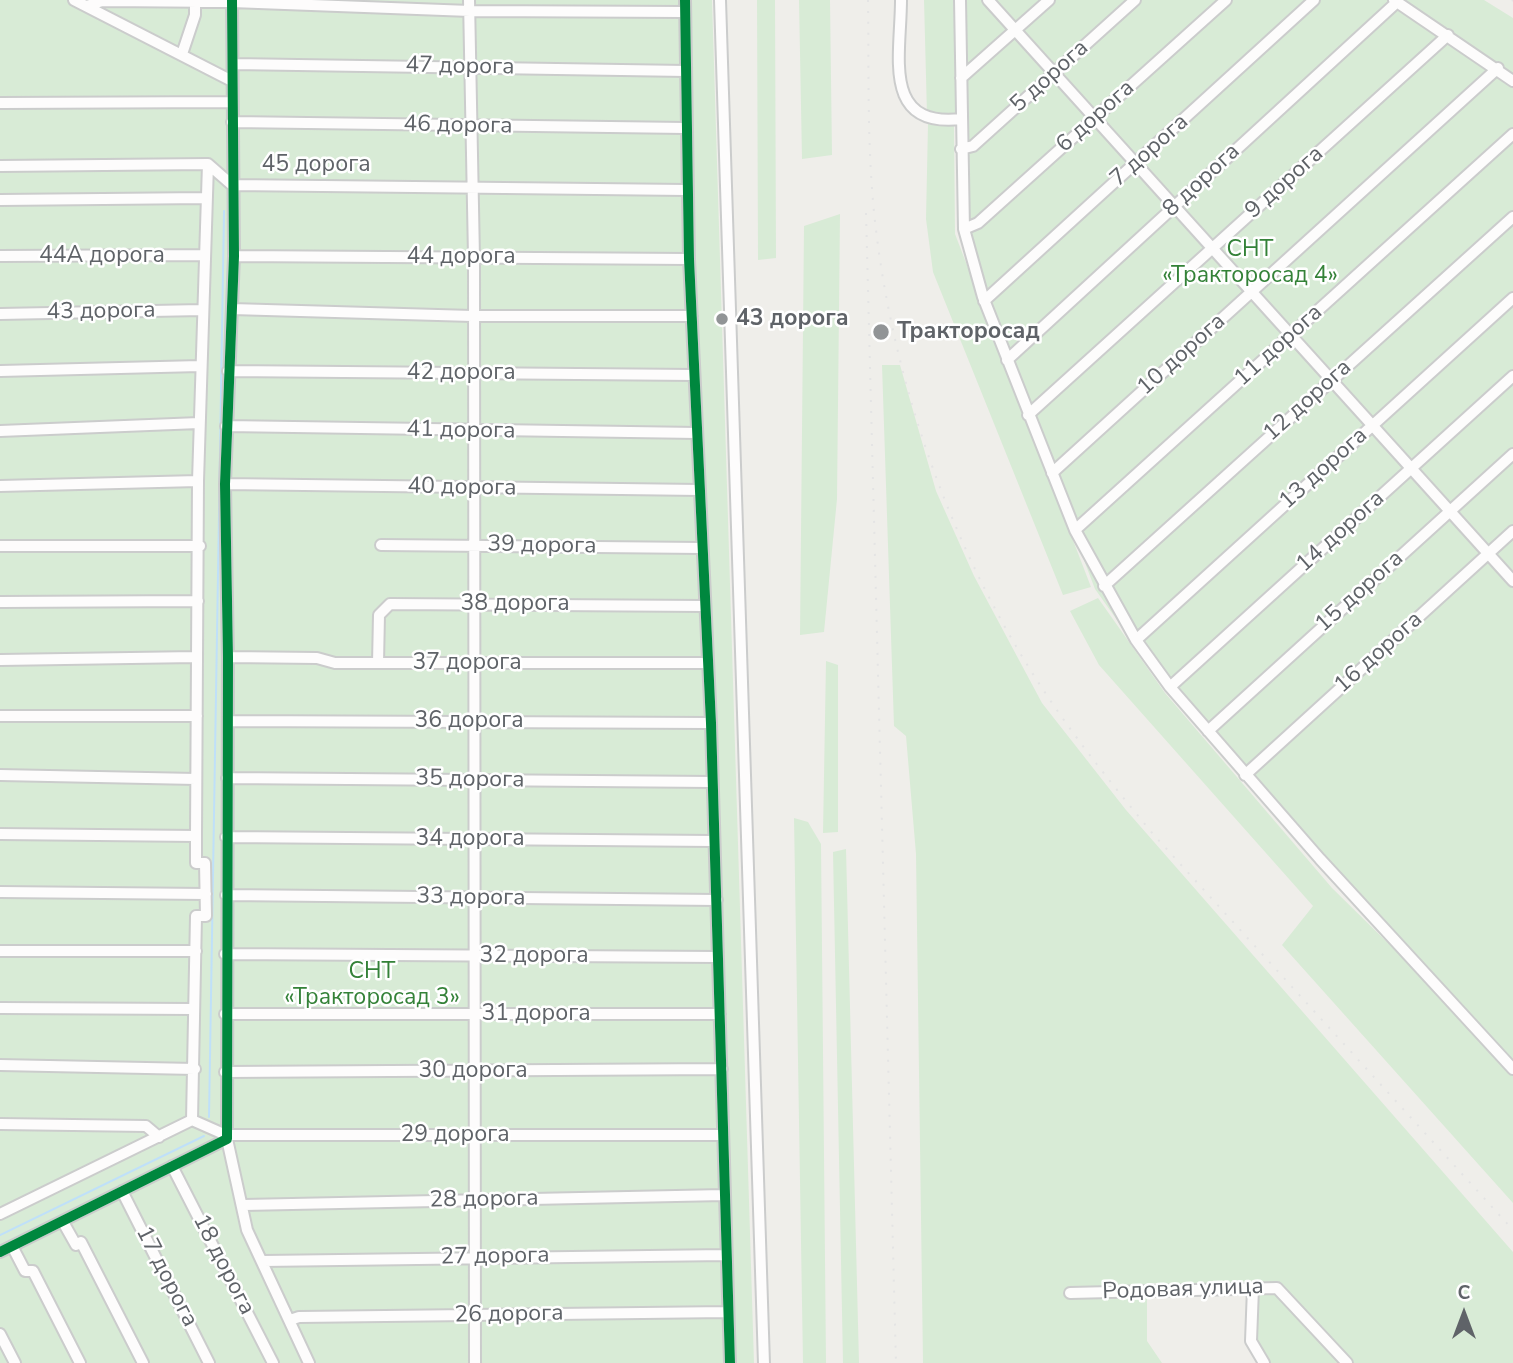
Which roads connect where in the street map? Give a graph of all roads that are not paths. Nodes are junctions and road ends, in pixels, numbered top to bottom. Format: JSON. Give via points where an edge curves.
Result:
{"nodes":[{"id":1,"x":74,"y":0,"type":"edge"},
{"id":2,"x":720,"y":0,"type":"edge"},
{"id":3,"x":901,"y":0,"type":"edge"},
{"id":4,"x":960,"y":0,"type":"edge"},
{"id":5,"x":988,"y":0,"type":"edge"},
{"id":6,"x":1049,"y":0,"type":"edge"},
{"id":7,"x":1135,"y":0,"type":"edge"},
{"id":8,"x":1226,"y":0,"type":"edge"},
{"id":9,"x":1314,"y":0,"type":"edge"},
{"id":10,"x":195,"y":1,"type":"edge"},
{"id":11,"x":232,"y":1,"type":"edge"},
{"id":12,"x":1396,"y":1,"type":"edge"},
{"id":13,"x":87,"y":6,"type":"junction"},
{"id":14,"x":470,"y":6,"type":"edge"},
{"id":15,"x":685,"y":6,"type":"edge"},
{"id":16,"x":1015,"y":32,"type":"junction"},
{"id":17,"x":1448,"y":35,"type":"junction"},
{"id":18,"x":182,"y":54,"type":"junction"},
{"id":19,"x":233,"y":64,"type":"junction"},
{"id":20,"x":471,"y":68,"type":"junction"},
{"id":21,"x":1498,"y":68,"type":"junction"},
{"id":22,"x":686,"y":71,"type":"junction"},
{"id":23,"x":1055,"y":74,"type":"junction"},
{"id":24,"x":961,"y":78,"type":"junction"},
{"id":25,"x":232,"y":80,"type":"junction"},
{"id":26,"x":1513,"y":81,"type":"edge"},
{"id":27,"x":232,"y":102,"type":"junction"},
{"id":28,"x":0,"y":103,"type":"edge"},
{"id":29,"x":1094,"y":119,"type":"junction"},
{"id":30,"x":961,"y":120,"type":"junction"},
{"id":31,"x":232,"y":122,"type":"junction"},
{"id":32,"x":471,"y":126,"type":"junction"},
{"id":33,"x":685,"y":128,"type":"junction"},
{"id":34,"x":1513,"y":134,"type":"edge"},
{"id":35,"x":961,"y":149,"type":"junction"},
{"id":36,"x":208,"y":164,"type":"junction"},
{"id":37,"x":1135,"y":164,"type":"junction"},
{"id":38,"x":0,"y":166,"type":"edge"},
{"id":39,"x":232,"y":185,"type":"junction"},
{"id":40,"x":472,"y":187,"type":"junction"},
{"id":41,"x":686,"y":190,"type":"junction"},
{"id":42,"x":206,"y":198,"type":"junction"},
{"id":43,"x":0,"y":200,"type":"edge"},
{"id":44,"x":1174,"y":207,"type":"junction"},
{"id":45,"x":1513,"y":217,"type":"edge"},
{"id":46,"x":964,"y":229,"type":"junction"},
{"id":47,"x":1212,"y":249,"type":"junction"},
{"id":48,"x":204,"y":255,"type":"junction"},
{"id":49,"x":234,"y":256,"type":"junction"},
{"id":50,"x":0,"y":257,"type":"edge"},
{"id":51,"x":474,"y":257,"type":"junction"},
{"id":52,"x":689,"y":259,"type":"junction"},
{"id":53,"x":1252,"y":292,"type":"junction"},
{"id":54,"x":1513,"y":298,"type":"edge"},
{"id":55,"x":985,"y":301,"type":"junction"},
{"id":56,"x":232,"y":309,"type":"junction"},
{"id":57,"x":202,"y":310,"type":"junction"},
{"id":58,"x":0,"y":314,"type":"edge"},
{"id":59,"x":472,"y":316,"type":"junction"},
{"id":60,"x":692,"y":316,"type":"junction"},
{"id":61,"x":1291,"y":335,"type":"junction"},
{"id":62,"x":1007,"y":360,"type":"junction"},
{"id":63,"x":200,"y":366,"type":"junction"},
{"id":64,"x":0,"y":371,"type":"edge"},
{"id":65,"x":228,"y":371,"type":"junction"},
{"id":66,"x":473,"y":374,"type":"junction"},
{"id":67,"x":694,"y":375,"type":"junction"},
{"id":68,"x":1513,"y":376,"type":"edge"},
{"id":69,"x":1331,"y":380,"type":"junction"},
{"id":70,"x":1028,"y":415,"type":"junction"},
{"id":71,"x":199,"y":423,"type":"junction"},
{"id":72,"x":226,"y":426,"type":"junction"},
{"id":73,"x":1372,"y":426,"type":"junction"},
{"id":74,"x":0,"y":430,"type":"edge"},
{"id":75,"x":474,"y":432,"type":"junction"},
{"id":76,"x":697,"y":433,"type":"junction"},
{"id":77,"x":1513,"y":454,"type":"edge"},
{"id":78,"x":1411,"y":468,"type":"junction"},
{"id":79,"x":1052,"y":473,"type":"junction"},
{"id":80,"x":198,"y":481,"type":"junction"},
{"id":81,"x":225,"y":484,"type":"junction"},
{"id":82,"x":0,"y":486,"type":"edge"},
{"id":83,"x":474,"y":488,"type":"junction"},
{"id":84,"x":700,"y":490,"type":"junction"},
{"id":85,"x":1450,"y":511,"type":"junction"},
{"id":86,"x":1075,"y":530,"type":"junction"},
{"id":87,"x":1513,"y":531,"type":"edge"},
{"id":88,"x":0,"y":545,"type":"edge"},
{"id":89,"x":382,"y":545,"type":"dead end"},
{"id":90,"x":474,"y":545,"type":"junction"},
{"id":91,"x":200,"y":546,"type":"junction"},
{"id":92,"x":702,"y":548,"type":"junction"},
{"id":93,"x":1489,"y":553,"type":"junction"},
{"id":94,"x":1513,"y":581,"type":"edge"},
{"id":95,"x":1104,"y":586,"type":"junction"},
{"id":96,"x":198,"y":601,"type":"junction"},
{"id":97,"x":0,"y":602,"type":"edge"},
{"id":98,"x":473,"y":603,"type":"junction"},
{"id":99,"x":704,"y":606,"type":"junction"},
{"id":100,"x":1136,"y":640,"type":"junction"},
{"id":101,"x":196,"y":657,"type":"junction"},
{"id":102,"x":228,"y":657,"type":"junction"},
{"id":103,"x":0,"y":660,"type":"edge"},
{"id":104,"x":475,"y":662,"type":"junction"},
{"id":105,"x":378,"y":663,"type":"junction"},
{"id":106,"x":708,"y":663,"type":"junction"},
{"id":107,"x":1170,"y":687,"type":"junction"},
{"id":108,"x":0,"y":716,"type":"edge"},
{"id":109,"x":197,"y":716,"type":"junction"},
{"id":110,"x":228,"y":721,"type":"junction"},
{"id":111,"x":475,"y":721,"type":"junction"},
{"id":112,"x":711,"y":723,"type":"junction"},
{"id":113,"x":1208,"y":731,"type":"junction"},
{"id":114,"x":0,"y":775,"type":"edge"},
{"id":115,"x":1245,"y":775,"type":"junction"},
{"id":116,"x":227,"y":778,"type":"junction"},
{"id":117,"x":196,"y":779,"type":"junction"},
{"id":118,"x":475,"y":781,"type":"junction"},
{"id":119,"x":712,"y":782,"type":"junction"},
{"id":120,"x":0,"y":834,"type":"edge"},
{"id":121,"x":196,"y":836,"type":"junction"},
{"id":122,"x":226,"y":837,"type":"junction"},
{"id":123,"x":475,"y":840,"type":"junction"},
{"id":124,"x":714,"y":841,"type":"junction"},
{"id":125,"x":0,"y":892,"type":"edge"},
{"id":126,"x":206,"y":894,"type":"junction"},
{"id":127,"x":226,"y":895,"type":"junction"},
{"id":128,"x":475,"y":898,"type":"junction"},
{"id":129,"x":717,"y":900,"type":"junction"},
{"id":130,"x":0,"y":951,"type":"edge"},
{"id":131,"x":196,"y":951,"type":"junction"},
{"id":132,"x":225,"y":954,"type":"junction"},
{"id":133,"x":474,"y":955,"type":"junction"},
{"id":134,"x":718,"y":957,"type":"junction"},
{"id":135,"x":0,"y":1007,"type":"edge"},
{"id":136,"x":194,"y":1009,"type":"junction"},
{"id":137,"x":225,"y":1014,"type":"junction"},
{"id":138,"x":473,"y":1014,"type":"junction"},
{"id":139,"x":720,"y":1014,"type":"junction"},
{"id":140,"x":0,"y":1065,"type":"edge"},
{"id":141,"x":195,"y":1069,"type":"junction"},
{"id":142,"x":722,"y":1069,"type":"junction"},
{"id":143,"x":1513,"y":1069,"type":"edge"},
{"id":144,"x":473,"y":1071,"type":"junction"},
{"id":145,"x":225,"y":1072,"type":"junction"},
{"id":146,"x":192,"y":1121,"type":"junction"},
{"id":147,"x":0,"y":1124,"type":"edge"},
{"id":148,"x":722,"y":1135,"type":"junction"},
{"id":149,"x":474,"y":1136,"type":"junction"},
{"id":150,"x":159,"y":1137,"type":"junction"},
{"id":151,"x":226,"y":1137,"type":"junction"},
{"id":152,"x":172,"y":1166,"type":"junction"},
{"id":153,"x":122,"y":1191,"type":"junction"},
{"id":154,"x":724,"y":1195,"type":"junction"},
{"id":155,"x":474,"y":1200,"type":"junction"},
{"id":156,"x":244,"y":1205,"type":"junction"},
{"id":157,"x":0,"y":1214,"type":"edge"},
{"id":158,"x":63,"y":1222,"type":"junction"},
{"id":159,"x":12,"y":1245,"type":"junction"},
{"id":160,"x":0,"y":1252,"type":"edge"},
{"id":161,"x":726,"y":1255,"type":"junction"},
{"id":162,"x":474,"y":1257,"type":"junction"},
{"id":163,"x":263,"y":1261,"type":"junction"},
{"id":164,"x":1253,"y":1288,"type":"junction"},
{"id":165,"x":1070,"y":1293,"type":"dead end"},
{"id":166,"x":728,"y":1312,"type":"junction"},
{"id":167,"x":474,"y":1315,"type":"junction"},
{"id":168,"x":290,"y":1320,"type":"junction"},
{"id":169,"x":0,"y":1334,"type":"edge"},
{"id":170,"x":15,"y":1363,"type":"edge"},
{"id":171,"x":80,"y":1363,"type":"edge"},
{"id":172,"x":143,"y":1363,"type":"edge"},
{"id":173,"x":209,"y":1363,"type":"edge"},
{"id":174,"x":273,"y":1363,"type":"edge"},
{"id":175,"x":309,"y":1363,"type":"edge"},
{"id":176,"x":475,"y":1363,"type":"edge"},
{"id":177,"x":730,"y":1363,"type":"edge"},
{"id":178,"x":765,"y":1363,"type":"edge"},
{"id":179,"x":1265,"y":1363,"type":"edge"},
{"id":180,"x":1346,"y":1363,"type":"edge"}],
"edges":[{"from":1,"to":13,"type":"street"},
{"from":2,"to":178,"type":"street"},
{"from":3,"to":30,"type":"street","via":[[901,79],[906,103],[922,117],[940,122]]},
{"from":4,"to":24,"type":"street"},
{"from":5,"to":16,"type":"street"},
{"from":6,"to":16,"type":"street"},
{"from":7,"to":23,"type":"street","name":"5 дорога"},
{"from":8,"to":29,"type":"street","name":"6 дорога"},
{"from":9,"to":37,"type":"street","name":"7 дорога"},
{"from":10,"to":11,"type":"street"},
{"from":10,"to":13,"type":"street","via":[[102,1]]},
{"from":10,"to":18,"type":"street"},
{"from":11,"to":14,"type":"street"},
{"from":11,"to":19,"type":"street"},
{"from":12,"to":17,"type":"street"},
{"from":12,"to":44,"type":"street","name":"8 дорога"},
{"from":13,"to":18,"type":"street"},
{"from":14,"to":15,"type":"street"},
{"from":14,"to":20,"type":"street"},
{"from":15,"to":22,"type":"street"},
{"from":16,"to":23,"type":"street"},
{"from":16,"to":24,"type":"street"},
{"from":17,"to":21,"type":"street"},
{"from":17,"to":47,"type":"street","name":"9 дорога"},
{"from":18,"to":25,"type":"street"},
{"from":19,"to":20,"type":"street","name":"47 дорога"},
{"from":19,"to":25,"type":"street"},
{"from":20,"to":22,"type":"street","name":"47 дорога"},
{"from":20,"to":32,"type":"street"},
{"from":21,"to":26,"type":"street"},
{"from":21,"to":53,"type":"street","name":"10 дорога"},
{"from":22,"to":33,"type":"street"},
{"from":23,"to":29,"type":"street"},
{"from":23,"to":35,"type":"street","name":"5 дорога","via":[[972,146]]},
{"from":24,"to":30,"type":"street"},
{"from":25,"to":27,"type":"street"},
{"from":27,"to":28,"type":"street"},
{"from":27,"to":31,"type":"street"},
{"from":29,"to":37,"type":"street"},
{"from":29,"to":46,"type":"street","name":"6 дорога","via":[[978,223]]},
{"from":30,"to":35,"type":"street"},
{"from":31,"to":32,"type":"street","name":"46 дорога"},
{"from":31,"to":39,"type":"street"},
{"from":32,"to":33,"type":"street","name":"46 дорога"},
{"from":32,"to":40,"type":"street"},
{"from":33,"to":41,"type":"street"},
{"from":34,"to":61,"type":"street","name":"11 дорога"},
{"from":35,"to":46,"type":"street"},
{"from":36,"to":38,"type":"street"},
{"from":36,"to":39,"type":"street","name":"45 дорога"},
{"from":36,"to":42,"type":"street"},
{"from":37,"to":44,"type":"street"},
{"from":37,"to":55,"type":"street","name":"7 дорога"},
{"from":39,"to":40,"type":"street","name":"45 дорога"},
{"from":39,"to":49,"type":"street"},
{"from":40,"to":41,"type":"street","name":"45 дорога"},
{"from":40,"to":51,"type":"street"},
{"from":41,"to":52,"type":"street"},
{"from":42,"to":43,"type":"street"},
{"from":42,"to":48,"type":"street"},
{"from":44,"to":47,"type":"street"},
{"from":44,"to":62,"type":"street","name":"8 дорога"},
{"from":45,"to":69,"type":"street","name":"12 дорога"},
{"from":46,"to":55,"type":"street"},
{"from":47,"to":53,"type":"street"},
{"from":47,"to":70,"type":"street","name":"9 дорога"},
{"from":48,"to":50,"type":"street","name":"44А дорога"},
{"from":48,"to":57,"type":"street"},
{"from":49,"to":51,"type":"street","name":"44 дорога"},
{"from":49,"to":56,"type":"street"},
{"from":51,"to":52,"type":"street","name":"44 дорога"},
{"from":51,"to":59,"type":"street"},
{"from":52,"to":60,"type":"street"},
{"from":53,"to":61,"type":"street"},
{"from":53,"to":79,"type":"street","name":"10 дорога"},
{"from":54,"to":73,"type":"street","name":"13 дорога"},
{"from":55,"to":62,"type":"street"},
{"from":56,"to":59,"type":"street"},
{"from":56,"to":65,"type":"street"},
{"from":57,"to":58,"type":"street","name":"43 дорога"},
{"from":57,"to":63,"type":"street"},
{"from":59,"to":60,"type":"street"},
{"from":59,"to":66,"type":"street"},
{"from":60,"to":67,"type":"street"},
{"from":61,"to":69,"type":"street"},
{"from":61,"to":86,"type":"street","name":"11 дорога"},
{"from":62,"to":70,"type":"street"},
{"from":63,"to":64,"type":"street"},
{"from":63,"to":71,"type":"street"},
{"from":65,"to":66,"type":"street","name":"42 дорога"},
{"from":65,"to":72,"type":"street"},
{"from":66,"to":67,"type":"street","name":"42 дорога"},
{"from":66,"to":75,"type":"street"},
{"from":67,"to":76,"type":"street"},
{"from":68,"to":78,"type":"street","name":"14 дорога"},
{"from":69,"to":73,"type":"street"},
{"from":69,"to":95,"type":"street","name":"12 дорога"},
{"from":70,"to":79,"type":"street"},
{"from":71,"to":74,"type":"street"},
{"from":71,"to":80,"type":"street"},
{"from":72,"to":75,"type":"street","name":"41 дорога"},
{"from":72,"to":81,"type":"street"},
{"from":73,"to":78,"type":"street"},
{"from":73,"to":100,"type":"street","name":"13 дорога"},
{"from":75,"to":76,"type":"street","name":"41 дорога"},
{"from":75,"to":83,"type":"street"},
{"from":76,"to":84,"type":"street"},
{"from":77,"to":85,"type":"street","name":"15 дорога"},
{"from":78,"to":85,"type":"street"},
{"from":78,"to":107,"type":"street","name":"14 дорога"},
{"from":79,"to":86,"type":"street"},
{"from":80,"to":82,"type":"street"},
{"from":80,"to":91,"type":"street"},
{"from":81,"to":83,"type":"street","name":"40 дорога"},
{"from":81,"to":102,"type":"street"},
{"from":83,"to":84,"type":"street","name":"40 дорога"},
{"from":83,"to":90,"type":"street"},
{"from":84,"to":92,"type":"street"},
{"from":85,"to":93,"type":"street"},
{"from":85,"to":113,"type":"street","name":"15 дорога"},
{"from":86,"to":95,"type":"street"},
{"from":87,"to":93,"type":"street","name":"16 дорога"},
{"from":88,"to":91,"type":"street"},
{"from":89,"to":90,"type":"street","name":"39 дорога"},
{"from":90,"to":92,"type":"street","name":"39 дорога"},
{"from":90,"to":98,"type":"street"},
{"from":91,"to":96,"type":"street"},
{"from":92,"to":99,"type":"street"},
{"from":93,"to":94,"type":"street"},
{"from":93,"to":115,"type":"street","name":"16 дорога"},
{"from":95,"to":100,"type":"street"},
{"from":96,"to":97,"type":"street"},
{"from":96,"to":101,"type":"street"},
{"from":98,"to":99,"type":"street","name":"38 дорога"},
{"from":98,"to":104,"type":"street"},
{"from":98,"to":105,"type":"street","name":"38 дорога","via":[[390,604],[379,615]]},
{"from":99,"to":106,"type":"street"},
{"from":100,"to":107,"type":"street"},
{"from":101,"to":103,"type":"street"},
{"from":101,"to":109,"type":"street"},
{"from":102,"to":105,"type":"street","name":"37 дорога"},
{"from":102,"to":110,"type":"street"},
{"from":104,"to":105,"type":"street","name":"37 дорога"},
{"from":104,"to":106,"type":"street","name":"37 дорога"},
{"from":104,"to":111,"type":"street"},
{"from":106,"to":112,"type":"street"},
{"from":107,"to":113,"type":"street"},
{"from":108,"to":109,"type":"street"},
{"from":109,"to":117,"type":"street"},
{"from":110,"to":111,"type":"street","name":"36 дорога"},
{"from":110,"to":116,"type":"street"},
{"from":111,"to":112,"type":"street","name":"36 дорога"},
{"from":111,"to":118,"type":"street"},
{"from":112,"to":119,"type":"street"},
{"from":113,"to":115,"type":"street"},
{"from":114,"to":117,"type":"street"},
{"from":115,"to":143,"type":"street"},
{"from":116,"to":118,"type":"street","name":"35 дорога"},
{"from":116,"to":122,"type":"street"},
{"from":117,"to":121,"type":"street"},
{"from":118,"to":119,"type":"street","name":"35 дорога"},
{"from":118,"to":123,"type":"street"},
{"from":119,"to":124,"type":"street"},
{"from":120,"to":121,"type":"street"},
{"from":121,"to":126,"type":"street","via":[[196,863],[205,863]]},
{"from":122,"to":123,"type":"street","name":"34 дорога"},
{"from":122,"to":127,"type":"street"},
{"from":123,"to":124,"type":"street","name":"34 дорога"},
{"from":123,"to":128,"type":"street"},
{"from":124,"to":129,"type":"street"},
{"from":125,"to":126,"type":"street"},
{"from":126,"to":131,"type":"street","via":[[206,916],[196,916]]},
{"from":127,"to":128,"type":"street","name":"33 дорога"},
{"from":127,"to":132,"type":"street"},
{"from":128,"to":129,"type":"street","name":"33 дорога"},
{"from":128,"to":133,"type":"street"},
{"from":129,"to":134,"type":"street"},
{"from":130,"to":131,"type":"street"},
{"from":131,"to":136,"type":"street"},
{"from":132,"to":133,"type":"street","name":"32 дорога"},
{"from":132,"to":137,"type":"street"},
{"from":133,"to":134,"type":"street","name":"32 дорога"},
{"from":133,"to":138,"type":"street"},
{"from":134,"to":139,"type":"street"},
{"from":135,"to":136,"type":"street"},
{"from":136,"to":141,"type":"street"},
{"from":137,"to":138,"type":"street","name":"31 дорога"},
{"from":137,"to":145,"type":"street"},
{"from":138,"to":139,"type":"street","name":"31 дорога"},
{"from":138,"to":144,"type":"street"},
{"from":139,"to":142,"type":"street"},
{"from":140,"to":141,"type":"street"},
{"from":141,"to":146,"type":"street"},
{"from":142,"to":144,"type":"street","name":"30 дорога"},
{"from":142,"to":148,"type":"street"},
{"from":144,"to":145,"type":"street","name":"30 дорога"},
{"from":144,"to":149,"type":"street"},
{"from":145,"to":151,"type":"street"},
{"from":146,"to":150,"type":"street"},
{"from":146,"to":151,"type":"street","name":"29 дорога"},
{"from":147,"to":150,"type":"street","via":[[146,1126]]},
{"from":148,"to":149,"type":"street","name":"29 дорога"},
{"from":148,"to":154,"type":"street"},
{"from":149,"to":151,"type":"street","name":"29 дорога"},
{"from":149,"to":155,"type":"street"},
{"from":150,"to":157,"type":"street"},
{"from":151,"to":152,"type":"street"},
{"from":151,"to":156,"type":"street"},
{"from":152,"to":153,"type":"street"},
{"from":152,"to":174,"type":"street","name":"18 дорога"},
{"from":153,"to":158,"type":"street"},
{"from":153,"to":173,"type":"street","name":"17 дорога"},
{"from":154,"to":155,"type":"street","name":"28 дорога"},
{"from":154,"to":161,"type":"street"},
{"from":155,"to":156,"type":"street","name":"28 дорога"},
{"from":155,"to":162,"type":"street"},
{"from":156,"to":163,"type":"street","via":[[247,1230]]},
{"from":158,"to":159,"type":"street"},
{"from":158,"to":172,"type":"street","via":[[76,1245],[81,1242]]},
{"from":159,"to":160,"type":"street"},
{"from":159,"to":171,"type":"street","via":[[24,1271],[33,1271]]},
{"from":161,"to":162,"type":"street","name":"27 дорога"},
{"from":161,"to":166,"type":"street"},
{"from":162,"to":163,"type":"street","name":"27 дорога"},
{"from":162,"to":167,"type":"street"},
{"from":163,"to":168,"type":"street"},
{"from":164,"to":165,"type":"street","name":"Родовая улица"},
{"from":164,"to":179,"type":"street","via":[[1251,1340]]},
{"from":164,"to":180,"type":"street","name":"Родовая улица","via":[[1277,1288]]},
{"from":166,"to":167,"type":"street","name":"26 дорога"},
{"from":166,"to":177,"type":"street"},
{"from":167,"to":168,"type":"street","name":"26 дорога"},
{"from":167,"to":176,"type":"street"},
{"from":168,"to":175,"type":"street"},
{"from":169,"to":170,"type":"street"}]}
